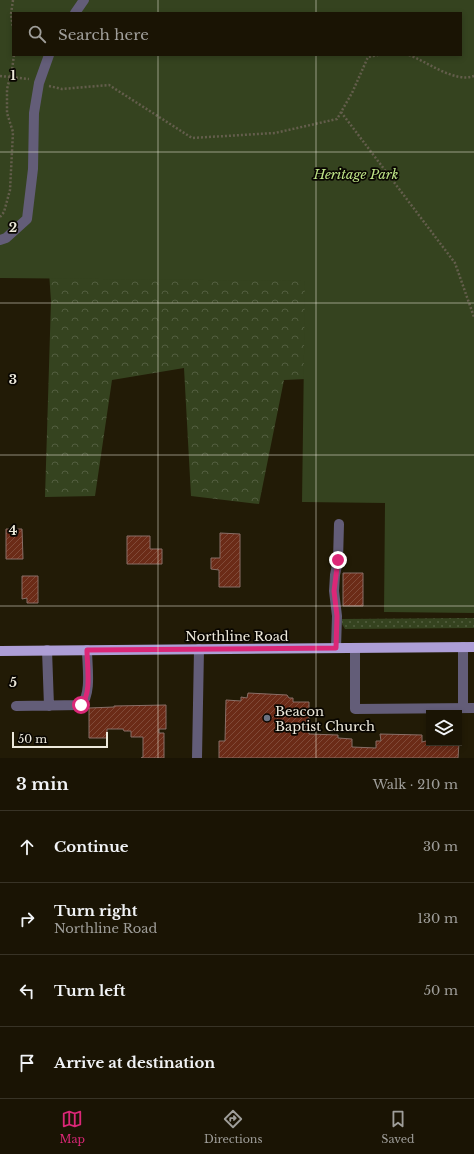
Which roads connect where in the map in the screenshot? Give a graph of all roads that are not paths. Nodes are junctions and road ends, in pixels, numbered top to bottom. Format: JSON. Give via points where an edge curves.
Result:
{"nodes":[{"id":1,"x":84,"y":0,"type":"edge"},
{"id":2,"x":76,"y":12,"type":"edge"},
{"id":3,"x":50,"y":56,"type":"edge"},
{"id":4,"x":0,"y":240,"type":"edge"},
{"id":5,"x":339,"y":524,"type":"dead end"},
{"id":6,"x":474,"y":647,"type":"edge"},
{"id":7,"x":336,"y":648,"type":"junction"},
{"id":8,"x":355,"y":648,"type":"junction"},
{"id":9,"x":463,"y":648,"type":"junction"},
{"id":10,"x":199,"y":649,"type":"junction"},
{"id":11,"x":47,"y":650,"type":"junction"},
{"id":12,"x":87,"y":650,"type":"junction"},
{"id":13,"x":0,"y":651,"type":"edge"},
{"id":14,"x":16,"y":706,"type":"dead end"},
{"id":15,"x":49,"y":706,"type":"junction"},
{"id":16,"x":464,"y":707,"type":"junction"},
{"id":17,"x":474,"y":708,"type":"edge"},
{"id":18,"x":197,"y":758,"type":"edge"}],
"edges":[{"from":1,"to":2,"type":"street"},
{"from":3,"to":4,"type":"street","via":[[38,82],[27,219],[6,238]]},
{"from":5,"to":7,"type":"street","via":[[334,591],[337,616]]},
{"from":6,"to":9,"type":"main road","name":"Northline Road"},
{"from":7,"to":8,"type":"main road","name":"Northline Road"},
{"from":7,"to":10,"type":"main road","name":"Northline Road"},
{"from":8,"to":9,"type":"main road","name":"Northline Road"},
{"from":8,"to":16,"type":"street","via":[[355,709]]},
{"from":9,"to":16,"type":"street"},
{"from":10,"to":12,"type":"main road","name":"Northline Road"},
{"from":10,"to":18,"type":"street"},
{"from":11,"to":12,"type":"main road","name":"Northline Road"},
{"from":11,"to":13,"type":"main road","name":"Northline Road"},
{"from":11,"to":15,"type":"street"},
{"from":12,"to":15,"type":"street","via":[[87,694],[82,704]]},
{"from":14,"to":15,"type":"street"},
{"from":16,"to":17,"type":"street"}]}
